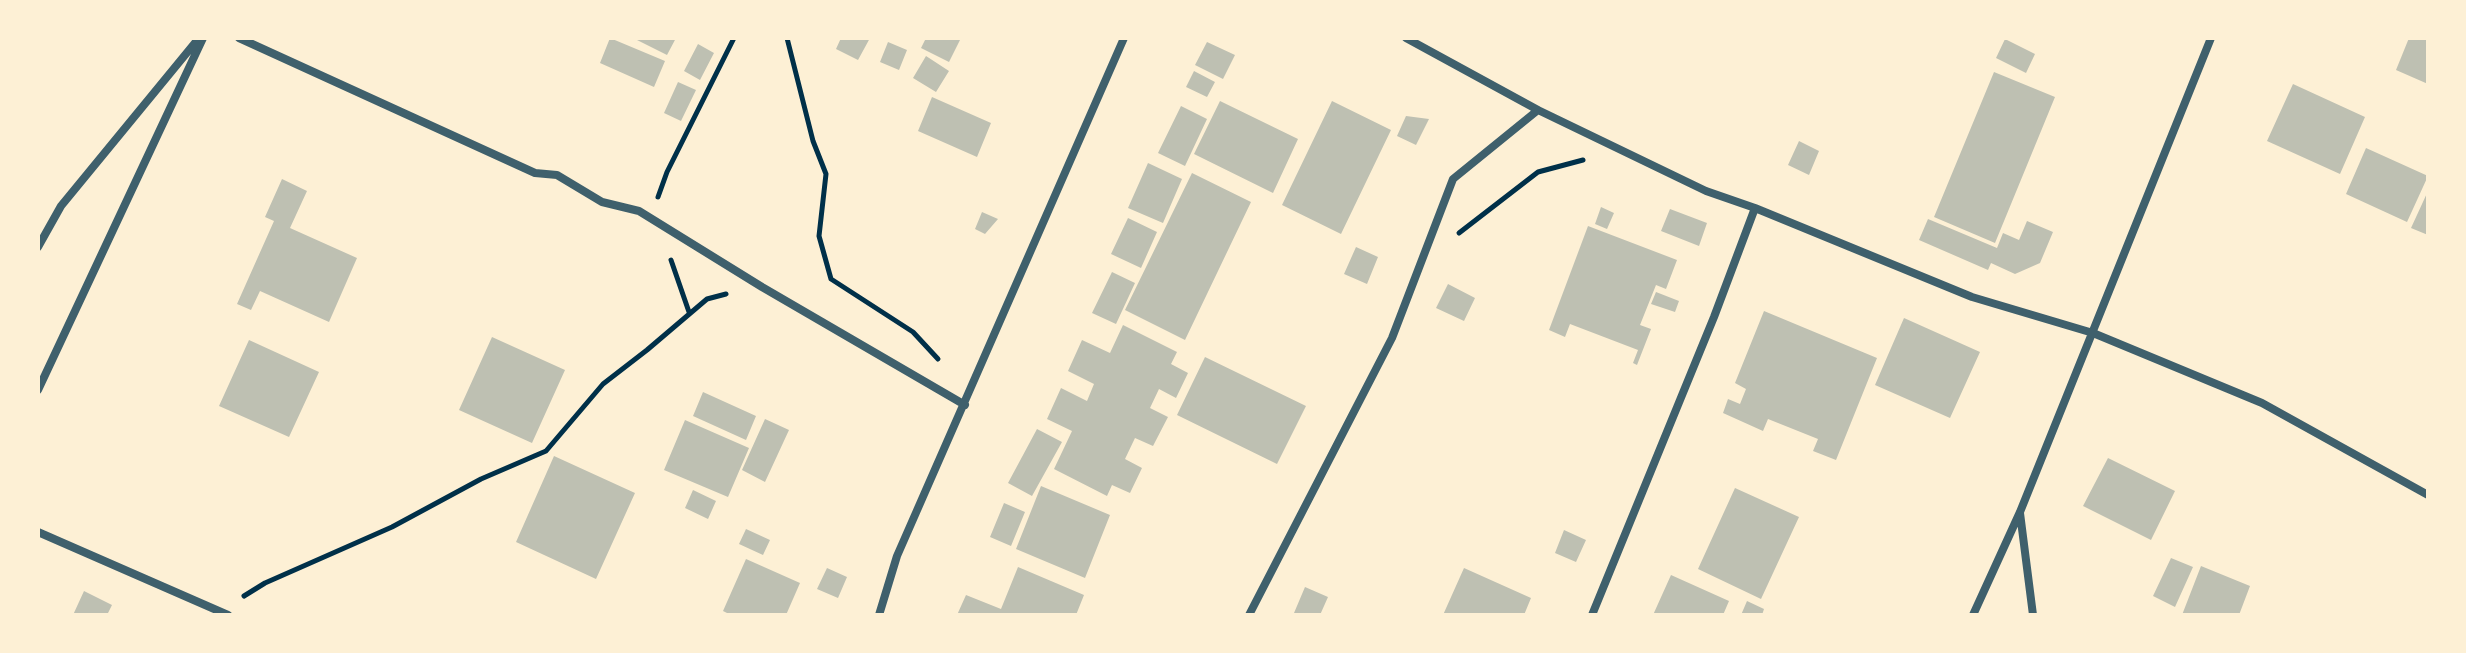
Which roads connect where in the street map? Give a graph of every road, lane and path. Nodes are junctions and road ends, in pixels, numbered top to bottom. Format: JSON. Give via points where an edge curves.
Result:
{"nodes":[{"id":1,"x":201,"y":38,"type":"edge"},
{"id":2,"x":239,"y":38,"type":"edge"},
{"id":3,"x":734,"y":38,"type":"edge"},
{"id":4,"x":787,"y":38,"type":"edge"},
{"id":5,"x":1124,"y":38,"type":"edge"},
{"id":6,"x":1406,"y":38,"type":"edge"},
{"id":7,"x":2211,"y":38,"type":"edge"},
{"id":8,"x":1538,"y":110,"type":"junction"},
{"id":9,"x":1620,"y":149,"type":"junction"},
{"id":10,"x":1755,"y":208,"type":"junction"},
{"id":11,"x":657,"y":221,"type":"junction"},
{"id":12,"x":1458,"y":234,"type":"dead end"},
{"id":13,"x":38,"y":247,"type":"edge"},
{"id":14,"x":762,"y":287,"type":"junction"},
{"id":15,"x":689,"y":312,"type":"junction"},
{"id":16,"x":2093,"y":333,"type":"junction"},
{"id":17,"x":940,"y":362,"type":"dead end"},
{"id":18,"x":38,"y":390,"type":"edge"},
{"id":19,"x":965,"y":405,"type":"junction"},
{"id":20,"x":2428,"y":495,"type":"edge"},
{"id":21,"x":2020,"y":512,"type":"junction"},
{"id":22,"x":38,"y":532,"type":"edge"},
{"id":23,"x":224,"y":613,"type":"edge"},
{"id":24,"x":879,"y":615,"type":"edge"},
{"id":25,"x":1249,"y":615,"type":"edge"},
{"id":26,"x":1592,"y":615,"type":"edge"},
{"id":27,"x":1973,"y":615,"type":"edge"},
{"id":28,"x":2033,"y":615,"type":"edge"}],
"edges":[{"from":1,"to":13,"type":"street","via":[[61,206]]},
{"from":1,"to":18,"type":"street"},
{"from":2,"to":11,"type":"street","via":[[535,173],[557,175],[602,202]]},
{"from":3,"to":11,"type":"path","via":[[667,172],[655,203]]},
{"from":4,"to":17,"type":"path","via":[[826,174],[819,236],[831,279],[913,332]]},
{"from":5,"to":19,"type":"street"},
{"from":6,"to":8,"type":"street"},
{"from":7,"to":16,"type":"street"},
{"from":8,"to":9,"type":"street"},
{"from":8,"to":25,"type":"street","via":[[1453,179],[1392,338]]},
{"from":9,"to":10,"type":"street","via":[[1706,191]]},
{"from":9,"to":12,"type":"path","via":[[1538,172]]},
{"from":10,"to":16,"type":"street","via":[[1972,297]]},
{"from":10,"to":26,"type":"street"},
{"from":11,"to":14,"type":"street"},
{"from":11,"to":15,"type":"path"},
{"from":14,"to":15,"type":"path","via":[[707,299]]},
{"from":14,"to":19,"type":"street"},
{"from":15,"to":23,"type":"path","via":[[603,384],[546,451],[265,583]]},
{"from":16,"to":20,"type":"street","via":[[2286,414]]},
{"from":16,"to":21,"type":"street"},
{"from":19,"to":24,"type":"street","via":[[897,556]]},
{"from":21,"to":27,"type":"street"},
{"from":21,"to":28,"type":"street"},
{"from":22,"to":23,"type":"street"}]}
